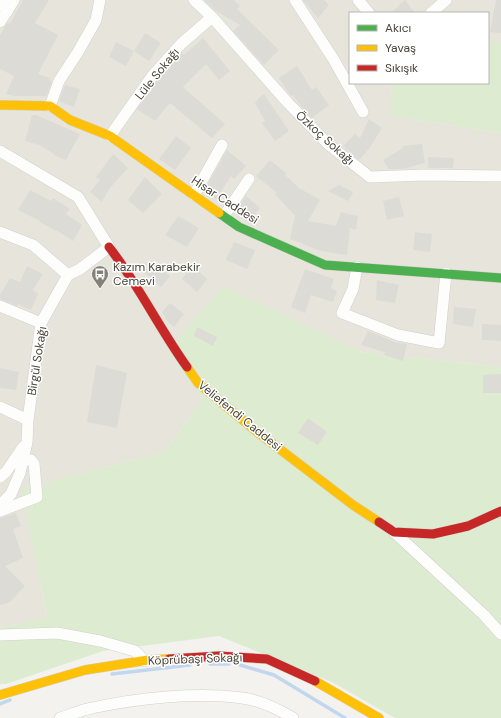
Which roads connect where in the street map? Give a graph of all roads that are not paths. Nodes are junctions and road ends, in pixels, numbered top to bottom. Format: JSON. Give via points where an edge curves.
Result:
{"nodes":[{"id":1,"x":1,"y":0,"type":"edge"},
{"id":2,"x":14,"y":0,"type":"edge"},
{"id":3,"x":100,"y":0,"type":"edge"},
{"id":4,"x":194,"y":0,"type":"edge"},
{"id":5,"x":295,"y":0,"type":"edge"},
{"id":6,"x":446,"y":0,"type":"edge"},
{"id":7,"x":361,"y":1,"type":"edge"},
{"id":8,"x":7,"y":12,"type":"junction"},
{"id":9,"x":368,"y":12,"type":"edge"},
{"id":10,"x":432,"y":12,"type":"edge"},
{"id":11,"x":212,"y":18,"type":"junction"},
{"id":12,"x":0,"y":22,"type":"edge"},
{"id":13,"x":0,"y":105,"type":"edge"},
{"id":14,"x":50,"y":106,"type":"junction"},
{"id":15,"x":363,"y":112,"type":"dead end"},
{"id":16,"x":110,"y":136,"type":"junction"},
{"id":17,"x":222,"y":145,"type":"dead end"},
{"id":18,"x":0,"y":151,"type":"edge"},
{"id":19,"x":501,"y":176,"type":"edge"},
{"id":20,"x":249,"y":179,"type":"dead end"},
{"id":21,"x":194,"y":195,"type":"junction"},
{"id":22,"x":224,"y":216,"type":"junction"},
{"id":23,"x":0,"y":232,"type":"edge"},
{"id":24,"x":109,"y":247,"type":"junction"},
{"id":25,"x":357,"y":267,"type":"junction"},
{"id":26,"x":446,"y":273,"type":"junction"},
{"id":27,"x":68,"y":275,"type":"junction"},
{"id":28,"x":501,"y":278,"type":"edge"},
{"id":29,"x":0,"y":306,"type":"edge"},
{"id":30,"x":42,"y":323,"type":"junction"},
{"id":31,"x":0,"y":407,"type":"edge"},
{"id":32,"x":28,"y":420,"type":"junction"},
{"id":33,"x":27,"y":442,"type":"junction"},
{"id":34,"x":23,"y":460,"type":"junction"},
{"id":35,"x":0,"y":477,"type":"edge"},
{"id":36,"x":0,"y":505,"type":"edge"},
{"id":37,"x":0,"y":511,"type":"edge"},
{"id":38,"x":501,"y":511,"type":"edge"},
{"id":39,"x":394,"y":532,"type":"junction"},
{"id":40,"x":501,"y":634,"type":"edge"},
{"id":41,"x":0,"y":635,"type":"edge"},
{"id":42,"x":145,"y":661,"type":"junction"},
{"id":43,"x":0,"y":695,"type":"edge"},
{"id":44,"x":60,"y":718,"type":"edge"},
{"id":45,"x":293,"y":718,"type":"edge"},
{"id":46,"x":379,"y":718,"type":"edge"}],
"edges":[{"from":1,"to":8,"type":"street"},
{"from":2,"to":8,"type":"street"},
{"from":3,"to":14,"type":"street","via":[[96,20],[59,81]]},
{"from":4,"to":11,"type":"street","name":"Özkoç Sokağı"},
{"from":5,"to":15,"type":"street","via":[[334,60]]},
{"from":6,"to":10,"type":"street"},
{"from":7,"to":9,"type":"street"},
{"from":8,"to":12,"type":"street"},
{"from":11,"to":16,"type":"street","name":"Lüle Sokağı","via":[[182,44],[153,75]]},
{"from":11,"to":19,"type":"street","name":"Özkoç Sokağı","via":[[329,145],[370,177],[425,174]]},
{"from":13,"to":14,"type":"street"},
{"from":14,"to":16,"type":"street","name":"Hisar Caddesi","via":[[70,120]]},
{"from":16,"to":21,"type":"street","name":"Hisar Caddesi"},
{"from":17,"to":21,"type":"street"},
{"from":18,"to":24,"type":"street","via":[[78,197]]},
{"from":20,"to":22,"type":"street"},
{"from":21,"to":22,"type":"street","name":"Hisar Caddesi"},
{"from":22,"to":25,"type":"street","name":"Hisar Caddesi","via":[[240,227],[325,265]]},
{"from":23,"to":27,"type":"street","via":[[33,245]]},
{"from":24,"to":27,"type":"street","name":"Birgül Sokağı"},
{"from":24,"to":39,"type":"street","name":"Veliefendi Caddesi","via":[[198,383],[353,505]]},
{"from":25,"to":26,"type":"street","name":"Hisar Caddesi"},
{"from":25,"to":26,"type":"street","via":[[353,289],[342,313],[398,335],[439,343]]},
{"from":26,"to":28,"type":"street","name":"Hisar Caddesi"},
{"from":27,"to":30,"type":"street","name":"Birgül Sokağı"},
{"from":29,"to":30,"type":"street"},
{"from":30,"to":32,"type":"street","name":"Birgül Sokağı"},
{"from":31,"to":32,"type":"street"},
{"from":32,"to":33,"type":"street","name":"Birgül Sokağı"},
{"from":33,"to":34,"type":"street","name":"Birgül Sokağı"},
{"from":33,"to":35,"type":"street"},
{"from":34,"to":36,"type":"street","name":"Birgül Sokağı","via":[[11,494]]},
{"from":34,"to":37,"type":"street","via":[[31,460],[34,464],[37,497]]},
{"from":38,"to":39,"type":"street","via":[[468,526],[433,534]]},
{"from":39,"to":40,"type":"street","name":"Veliefendi Caddesi","via":[[484,615]]},
{"from":41,"to":42,"type":"street","via":[[57,633],[135,651]]},
{"from":42,"to":43,"type":"street","name":"Köprübaşı Sokağı","via":[[86,670]]},
{"from":42,"to":46,"type":"street","name":"Köprübaşı Sokağı","via":[[219,656],[267,659],[308,677]]},
{"from":44,"to":45,"type":"street","via":[[91,708],[140,700],[196,696],[243,698],[261,703]]}]}
